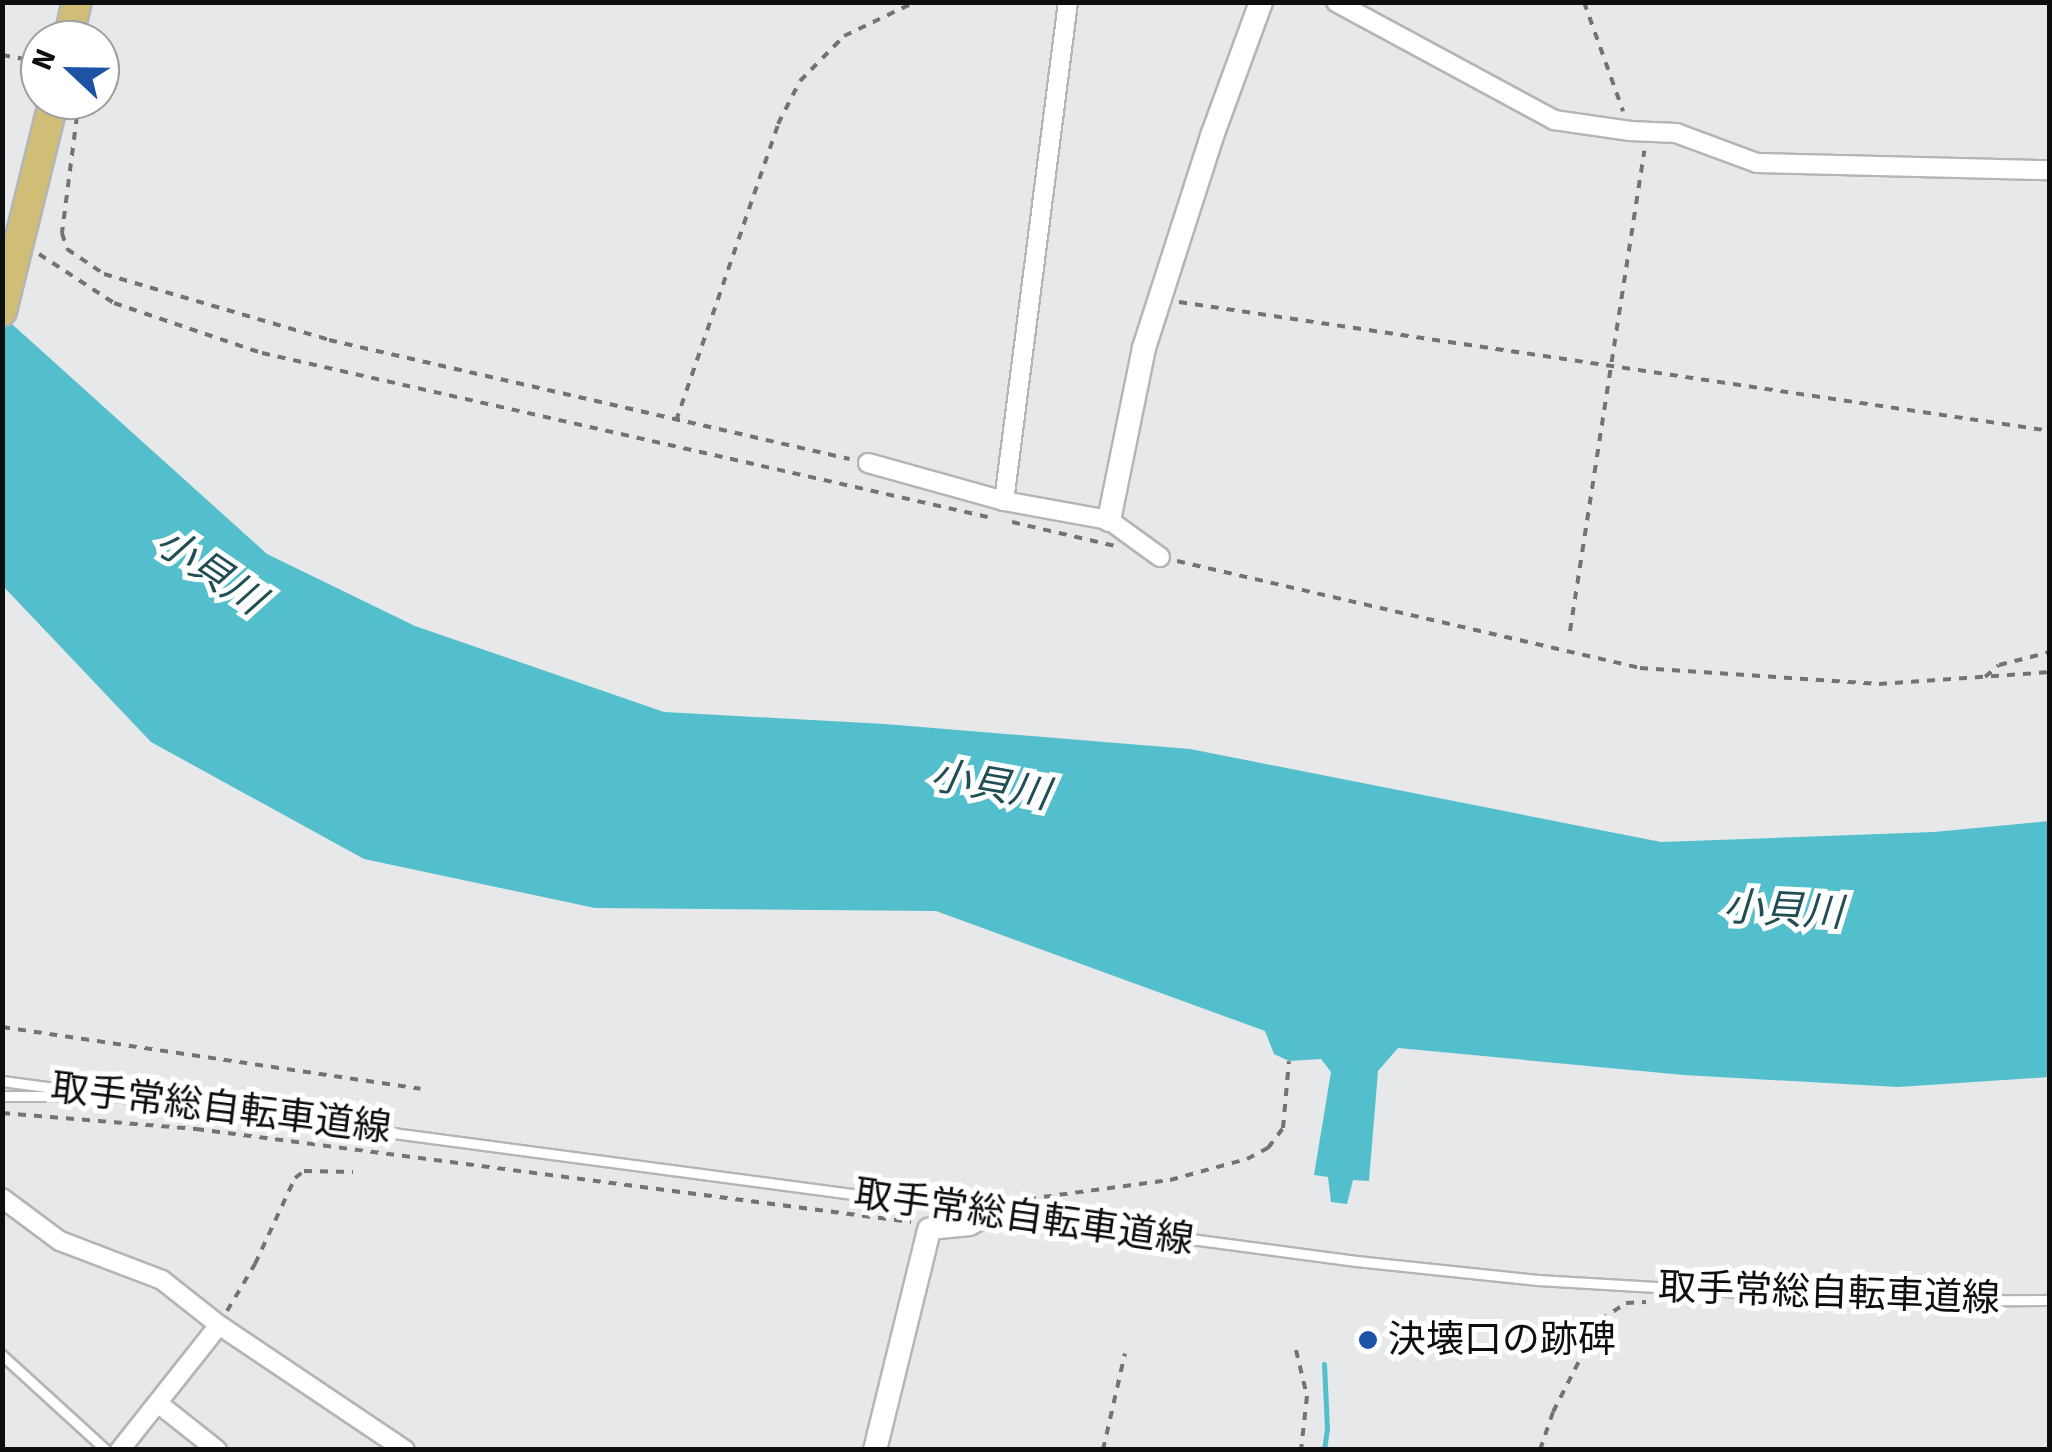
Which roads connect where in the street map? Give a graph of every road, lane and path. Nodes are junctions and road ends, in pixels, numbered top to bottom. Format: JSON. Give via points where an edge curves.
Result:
{"nodes":[{"id":1,"x":914,"y":2,"type":"edge"},
{"id":2,"x":1068,"y":2,"type":"edge"},
{"id":3,"x":1261,"y":2,"type":"edge"},
{"id":4,"x":1336,"y":2,"type":"edge"},
{"id":5,"x":1584,"y":2,"type":"edge"},
{"id":6,"x":49,"y":120,"type":"edge"},
{"id":7,"x":76,"y":120,"type":"edge"},
{"id":8,"x":1638,"y":131,"type":"junction"},
{"id":9,"x":2050,"y":170,"type":"edge"},
{"id":10,"x":1159,"y":298,"type":"junction"},
{"id":11,"x":2,"y":311,"type":"edge"},
{"id":12,"x":1609,"y":364,"type":"junction"},
{"id":13,"x":676,"y":422,"type":"junction"},
{"id":14,"x":2050,"y":431,"type":"edge"},
{"id":15,"x":868,"y":463,"type":"joint"},
{"id":16,"x":1004,"y":500,"type":"junction"},
{"id":17,"x":1109,"y":520,"type":"junction"},
{"id":18,"x":1160,"y":557,"type":"dead end"},
{"id":19,"x":1570,"y":631,"type":"dead end"},
{"id":20,"x":2050,"y":652,"type":"edge"},
{"id":21,"x":1985,"y":677,"type":"dead end"},
{"id":22,"x":2,"y":1027,"type":"edge"},
{"id":23,"x":1289,"y":1060,"type":"dead end"},
{"id":24,"x":2,"y":1081,"type":"edge"},
{"id":25,"x":65,"y":1087,"type":"junction"},
{"id":26,"x":420,"y":1089,"type":"dead end"},
{"id":27,"x":2,"y":1096,"type":"edge"},
{"id":28,"x":2,"y":1113,"type":"edge"},
{"id":29,"x":352,"y":1172,"type":"dead end"},
{"id":30,"x":2,"y":1198,"type":"edge"},
{"id":31,"x":992,"y":1214,"type":"junction"},
{"id":32,"x":929,"y":1230,"type":"junction"},
{"id":33,"x":2050,"y":1300,"type":"edge"},
{"id":34,"x":1657,"y":1301,"type":"dead end"},
{"id":35,"x":219,"y":1324,"type":"junction"},
{"id":36,"x":1296,"y":1350,"type":"dead end"},
{"id":37,"x":1124,"y":1353,"type":"dead end"},
{"id":38,"x":2,"y":1355,"type":"edge"},
{"id":39,"x":159,"y":1404,"type":"junction"},
{"id":40,"x":106,"y":1450,"type":"edge"},
{"id":41,"x":120,"y":1450,"type":"edge"},
{"id":42,"x":216,"y":1450,"type":"edge"},
{"id":43,"x":405,"y":1450,"type":"edge"},
{"id":44,"x":875,"y":1450,"type":"edge"},
{"id":45,"x":1103,"y":1450,"type":"edge"},
{"id":46,"x":1300,"y":1450,"type":"edge"},
{"id":47,"x":1540,"y":1450,"type":"edge"}],
"edges":[{"from":1,"to":13,"type":"path","via":[[844,36],[800,81],[764,160]]},
{"from":2,"to":16,"type":"street"},
{"from":3,"to":10,"type":"street"},
{"from":4,"to":8,"type":"street","via":[[1554,120]]},
{"from":5,"to":8,"type":"path"},
{"from":6,"to":11,"type":"main road"},
{"from":7,"to":13,"type":"path","via":[[62,233],[67,249],[104,274],[330,340]]},
{"from":8,"to":9,"type":"street","via":[[1676,133],[1757,163]]},
{"from":8,"to":12,"type":"path"},
{"from":10,"to":12,"type":"path"},
{"from":10,"to":17,"type":"street"},
{"from":12,"to":14,"type":"path"},
{"from":12,"to":19,"type":"path"},
{"from":13,"to":15,"type":"path"},
{"from":15,"to":16,"type":"street"},
{"from":16,"to":17,"type":"street"},
{"from":17,"to":18,"type":"street"},
{"from":20,"to":21,"type":"path","via":[[1999,665]]},
{"from":22,"to":26,"type":"path"},
{"from":23,"to":31,"type":"path","via":[[1282,1128],[1258,1154],[1170,1180],[1003,1203]]},
{"from":24,"to":25,"type":"lane","name":"取手常総自転車道線"},
{"from":25,"to":27,"type":"lane","via":[[58,1096]]},
{"from":25,"to":31,"type":"lane","name":"取手常総自転車道線"},
{"from":28,"to":32,"type":"path","via":[[196,1129],[898,1220]]},
{"from":29,"to":35,"type":"path","via":[[304,1171],[294,1178],[256,1264]]},
{"from":30,"to":35,"type":"street","via":[[60,1241],[162,1280]]},
{"from":31,"to":32,"type":"street","via":[[970,1226]]},
{"from":31,"to":33,"type":"lane","name":"取手常総自転車道線","via":[[1538,1280],[1887,1302]]},
{"from":32,"to":44,"type":"street"},
{"from":34,"to":47,"type":"path","via":[[1626,1303],[1600,1320]]},
{"from":35,"to":39,"type":"street"},
{"from":35,"to":43,"type":"street"},
{"from":36,"to":46,"type":"path","via":[[1306,1396]]},
{"from":37,"to":45,"type":"path"},
{"from":38,"to":40,"type":"lane"},
{"from":39,"to":41,"type":"street"},
{"from":39,"to":42,"type":"street"}]}
